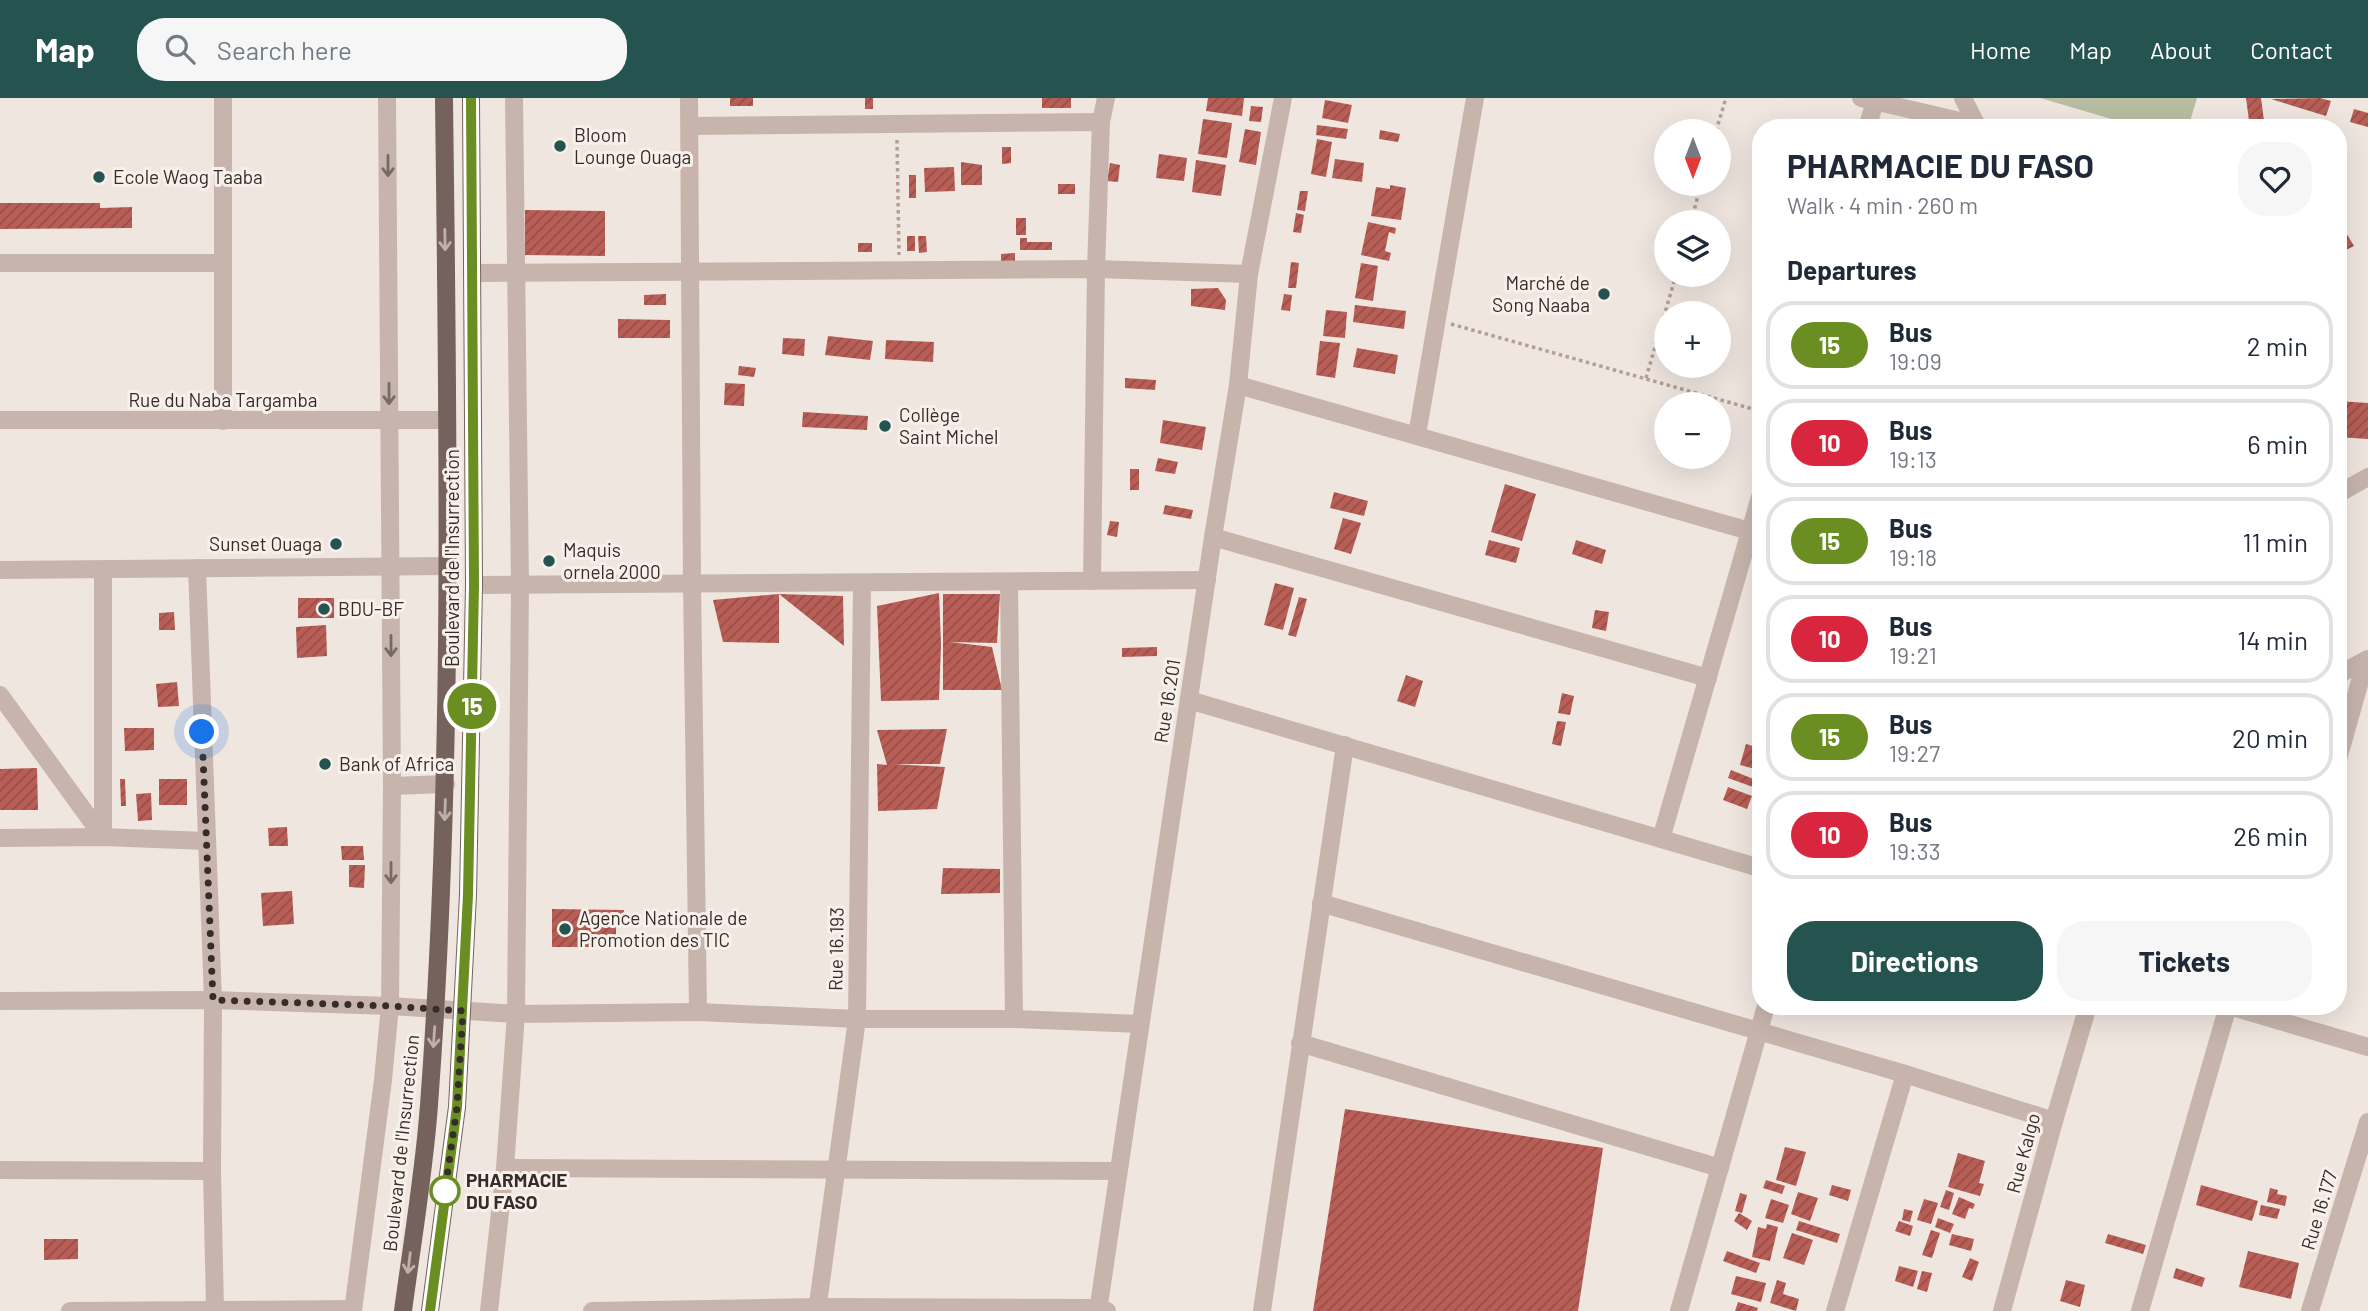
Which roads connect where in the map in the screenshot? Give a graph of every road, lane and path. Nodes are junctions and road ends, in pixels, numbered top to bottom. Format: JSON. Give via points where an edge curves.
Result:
{"nodes":[{"id":1,"x":223,"y":98,"type":"edge"},
{"id":2,"x":387,"y":98,"type":"edge"},
{"id":3,"x":444,"y":98,"type":"edge"},
{"id":4,"x":471,"y":98,"type":"edge"},
{"id":5,"x":514,"y":98,"type":"edge"},
{"id":6,"x":689,"y":98,"type":"edge"},
{"id":7,"x":1106,"y":98,"type":"edge"},
{"id":8,"x":1283,"y":98,"type":"edge"},
{"id":9,"x":1475,"y":98,"type":"edge"},
{"id":10,"x":1726,"y":98,"type":"edge"},
{"id":11,"x":1963,"y":98,"type":"edge"},
{"id":12,"x":1868,"y":100,"type":"edge"},
{"id":13,"x":1720,"y":119,"type":"edge"},
{"id":14,"x":1867,"y":119,"type":"edge"},
{"id":15,"x":1948,"y":119,"type":"edge"},
{"id":16,"x":1974,"y":119,"type":"edge"},
{"id":17,"x":1101,"y":122,"type":"junction"},
{"id":18,"x":896,"y":124,"type":"junction"},
{"id":19,"x":690,"y":126,"type":"junction"},
{"id":20,"x":223,"y":262,"type":"junction"},
{"id":21,"x":0,"y":263,"type":"edge"},
{"id":22,"x":1096,"y":269,"type":"junction"},
{"id":23,"x":690,"y":272,"type":"junction"},
{"id":24,"x":900,"y":272,"type":"junction"},
{"id":25,"x":472,"y":273,"type":"junction"},
{"id":26,"x":516,"y":273,"type":"junction"},
{"id":27,"x":1249,"y":274,"type":"junction"},
{"id":28,"x":1673,"y":287,"type":"edge"},
{"id":29,"x":1436,"y":319,"type":"junction"},
{"id":30,"x":1646,"y":379,"type":"junction"},
{"id":31,"x":1238,"y":385,"type":"junction"},
{"id":32,"x":1752,"y":409,"type":"edge"},
{"id":33,"x":0,"y":420,"type":"edge"},
{"id":34,"x":447,"y":420,"type":"junction"},
{"id":35,"x":223,"y":421,"type":"junction"},
{"id":36,"x":390,"y":422,"type":"junction"},
{"id":37,"x":1417,"y":435,"type":"junction"},
{"id":38,"x":2368,"y":477,"type":"edge"},
{"id":39,"x":2347,"y":489,"type":"edge"},
{"id":40,"x":1752,"y":531,"type":"edge"},
{"id":41,"x":1213,"y":537,"type":"junction"},
{"id":42,"x":1752,"y":544,"type":"edge"},
{"id":43,"x":447,"y":566,"type":"junction"},
{"id":44,"x":391,"y":567,"type":"junction"},
{"id":45,"x":197,"y":568,"type":"junction"},
{"id":46,"x":0,"y":570,"type":"edge"},
{"id":47,"x":103,"y":570,"type":"junction"},
{"id":48,"x":1207,"y":580,"type":"junction"},
{"id":49,"x":1092,"y":581,"type":"junction"},
{"id":50,"x":1009,"y":582,"type":"junction"},
{"id":51,"x":692,"y":584,"type":"junction"},
{"id":52,"x":862,"y":584,"type":"junction"},
{"id":53,"x":474,"y":585,"type":"junction"},
{"id":54,"x":520,"y":586,"type":"junction"},
{"id":55,"x":2367,"y":659,"type":"edge"},
{"id":56,"x":2347,"y":670,"type":"edge"},
{"id":57,"x":1708,"y":678,"type":"junction"},
{"id":58,"x":0,"y":695,"type":"edge"},
{"id":59,"x":1189,"y":699,"type":"junction"},
{"id":60,"x":2347,"y":728,"type":"edge"},
{"id":61,"x":1345,"y":745,"type":"junction"},
{"id":62,"x":446,"y":784,"type":"junction"},
{"id":63,"x":392,"y":786,"type":"junction"},
{"id":64,"x":103,"y":837,"type":"junction"},
{"id":65,"x":0,"y":838,"type":"edge"},
{"id":66,"x":1661,"y":839,"type":"junction"},
{"id":67,"x":206,"y":841,"type":"junction"},
{"id":68,"x":1752,"y":866,"type":"edge"},
{"id":69,"x":1321,"y":903,"type":"junction"},
{"id":70,"x":213,"y":1000,"type":"junction"},
{"id":71,"x":0,"y":1001,"type":"edge"},
{"id":72,"x":390,"y":1006,"type":"junction"},
{"id":73,"x":435,"y":1010,"type":"junction"},
{"id":74,"x":463,"y":1011,"type":"junction"},
{"id":75,"x":698,"y":1012,"type":"junction"},
{"id":76,"x":516,"y":1014,"type":"junction"},
{"id":77,"x":1763,"y":1015,"type":"edge"},
{"id":78,"x":2085,"y":1015,"type":"edge"},
{"id":79,"x":2225,"y":1015,"type":"edge"},
{"id":80,"x":2277,"y":1015,"type":"edge"},
{"id":81,"x":856,"y":1019,"type":"junction"},
{"id":82,"x":1014,"y":1019,"type":"junction"},
{"id":83,"x":1140,"y":1024,"type":"junction"},
{"id":84,"x":1759,"y":1031,"type":"junction"},
{"id":85,"x":1300,"y":1044,"type":"junction"},
{"id":86,"x":2368,"y":1047,"type":"edge"},
{"id":87,"x":1905,"y":1074,"type":"junction"},
{"id":88,"x":2054,"y":1121,"type":"junction"},
{"id":89,"x":2368,"y":1122,"type":"edge"},
{"id":90,"x":505,"y":1168,"type":"junction"},
{"id":91,"x":1720,"y":1168,"type":"junction"},
{"id":92,"x":0,"y":1170,"type":"edge"},
{"id":93,"x":836,"y":1170,"type":"junction"},
{"id":94,"x":212,"y":1171,"type":"junction"},
{"id":95,"x":1118,"y":1171,"type":"junction"},
{"id":96,"x":215,"y":1309,"type":"edge"},
{"id":97,"x":817,"y":1309,"type":"edge"},
{"id":98,"x":353,"y":1310,"type":"edge"},
{"id":99,"x":1101,"y":1310,"type":"edge"},
{"id":100,"x":70,"y":1311,"type":"edge"},
{"id":101,"x":403,"y":1311,"type":"edge"},
{"id":102,"x":430,"y":1311,"type":"edge"},
{"id":103,"x":489,"y":1311,"type":"edge"},
{"id":104,"x":592,"y":1311,"type":"edge"},
{"id":105,"x":1262,"y":1311,"type":"edge"},
{"id":106,"x":1679,"y":1311,"type":"edge"},
{"id":107,"x":1835,"y":1311,"type":"edge"},
{"id":108,"x":2002,"y":1311,"type":"edge"},
{"id":109,"x":2140,"y":1311,"type":"edge"},
{"id":110,"x":2310,"y":1311,"type":"edge"}],
"edges":[{"from":1,"to":20,"type":"street"},
{"from":2,"to":36,"type":"street","one_way":true},
{"from":3,"to":34,"type":"main road","name":"Boulevard de l'Insurrection","one_way":true},
{"from":4,"to":25,"type":"main road","name":"Boulevard de l'Insurrection"},
{"from":5,"to":26,"type":"street"},
{"from":6,"to":19,"type":"street"},
{"from":7,"to":17,"type":"street"},
{"from":8,"to":27,"type":"street","name":"Rue 16.201"},
{"from":9,"to":29,"type":"street"},
{"from":10,"to":13,"type":"path"},
{"from":11,"to":16,"type":"street"},
{"from":12,"to":14,"type":"street"},
{"from":12,"to":15,"type":"street"},
{"from":17,"to":18,"type":"street"},
{"from":17,"to":22,"type":"street"},
{"from":18,"to":19,"type":"street"},
{"from":18,"to":24,"type":"path"},
{"from":19,"to":23,"type":"street"},
{"from":20,"to":21,"type":"street"},
{"from":20,"to":35,"type":"street"},
{"from":22,"to":24,"type":"street"},
{"from":22,"to":27,"type":"street"},
{"from":22,"to":49,"type":"street"},
{"from":23,"to":24,"type":"street"},
{"from":23,"to":26,"type":"street"},
{"from":23,"to":51,"type":"street"},
{"from":25,"to":26,"type":"street"},
{"from":25,"to":53,"type":"main road","name":"Boulevard de l'Insurrection"},
{"from":26,"to":54,"type":"street"},
{"from":27,"to":31,"type":"street","name":"Rue 16.201"},
{"from":28,"to":30,"type":"path"},
{"from":29,"to":30,"type":"path"},
{"from":29,"to":37,"type":"street"},
{"from":30,"to":32,"type":"path"},
{"from":31,"to":37,"type":"street"},
{"from":31,"to":41,"type":"street","name":"Rue 16.201"},
{"from":33,"to":35,"type":"street","name":"Rue du Naba Targamba"},
{"from":34,"to":36,"type":"street","name":"Rue du Naba Targamba"},
{"from":34,"to":43,"type":"main road","name":"Boulevard de l'Insurrection"},
{"from":35,"to":36,"type":"street","name":"Rue du Naba Targamba"},
{"from":36,"to":44,"type":"street"},
{"from":37,"to":40,"type":"street"},
{"from":38,"to":39,"type":"street"},
{"from":41,"to":48,"type":"street","name":"Rue 16.201"},
{"from":41,"to":57,"type":"street"},
{"from":42,"to":57,"type":"street"},
{"from":43,"to":44,"type":"street"},
{"from":43,"to":62,"type":"main road","name":"Boulevard de l'Insurrection"},
{"from":44,"to":45,"type":"street"},
{"from":44,"to":63,"type":"street","one_way":true},
{"from":45,"to":47,"type":"street"},
{"from":45,"to":67,"type":"street"},
{"from":46,"to":47,"type":"street"},
{"from":47,"to":64,"type":"street"},
{"from":48,"to":49,"type":"street"},
{"from":48,"to":59,"type":"street","name":"Rue 16.201"},
{"from":49,"to":50,"type":"street"},
{"from":50,"to":52,"type":"street"},
{"from":50,"to":82,"type":"street"},
{"from":51,"to":52,"type":"street"},
{"from":51,"to":54,"type":"street"},
{"from":51,"to":75,"type":"street"},
{"from":52,"to":81,"type":"street","name":"Rue 16.193"},
{"from":53,"to":54,"type":"street"},
{"from":53,"to":74,"type":"main road","name":"Boulevard de l'Insurrection"},
{"from":54,"to":76,"type":"street"},
{"from":55,"to":56,"type":"street"},
{"from":55,"to":60,"type":"street"},
{"from":57,"to":66,"type":"street"},
{"from":58,"to":64,"type":"street"},
{"from":59,"to":61,"type":"street"},
{"from":59,"to":83,"type":"street","name":"Rue 16.201"},
{"from":61,"to":66,"type":"street"},
{"from":61,"to":69,"type":"street"},
{"from":62,"to":63,"type":"street"},
{"from":62,"to":73,"type":"main road","name":"Boulevard de l'Insurrection","one_way":true},
{"from":63,"to":72,"type":"street","one_way":true},
{"from":64,"to":65,"type":"street"},
{"from":64,"to":67,"type":"street"},
{"from":66,"to":68,"type":"street"},
{"from":67,"to":70,"type":"street"},
{"from":69,"to":84,"type":"street"},
{"from":69,"to":85,"type":"street"},
{"from":70,"to":71,"type":"street"},
{"from":70,"to":72,"type":"street"},
{"from":70,"to":94,"type":"street"},
{"from":72,"to":73,"type":"street"},
{"from":72,"to":98,"type":"street"},
{"from":73,"to":74,"type":"street"},
{"from":73,"to":101,"type":"main road","name":"Boulevard de l'Insurrection","one_way":true,"via":[[429,1109]]},
{"from":74,"to":76,"type":"street"},
{"from":74,"to":102,"type":"main road","name":"Boulevard de l'Insurrection","via":[[457,1107]]},
{"from":75,"to":76,"type":"street"},
{"from":75,"to":81,"type":"street"},
{"from":76,"to":90,"type":"street"},
{"from":77,"to":84,"type":"street"},
{"from":78,"to":88,"type":"street","name":"Rue Kalgo"},
{"from":79,"to":109,"type":"street"},
{"from":80,"to":86,"type":"street"},
{"from":81,"to":82,"type":"street"},
{"from":81,"to":93,"type":"street","name":"Rue 16.193"},
{"from":82,"to":83,"type":"street"},
{"from":83,"to":95,"type":"street","name":"Rue 16.201"},
{"from":84,"to":87,"type":"street"},
{"from":84,"to":91,"type":"street"},
{"from":85,"to":91,"type":"street"},
{"from":85,"to":105,"type":"street"},
{"from":87,"to":88,"type":"street"},
{"from":87,"to":107,"type":"street"},
{"from":88,"to":108,"type":"street","name":"Rue Kalgo"},
{"from":89,"to":110,"type":"street","name":"Rue 16.177"},
{"from":90,"to":93,"type":"street"},
{"from":90,"to":103,"type":"street"},
{"from":91,"to":106,"type":"street"},
{"from":92,"to":94,"type":"street"},
{"from":93,"to":95,"type":"street"},
{"from":93,"to":97,"type":"street","name":"Rue 16.193"},
{"from":94,"to":96,"type":"street"},
{"from":95,"to":99,"type":"street","name":"Rue 16.201"},
{"from":96,"to":98,"type":"street"},
{"from":96,"to":100,"type":"street"},
{"from":97,"to":99,"type":"street"},
{"from":97,"to":104,"type":"street"}]}
